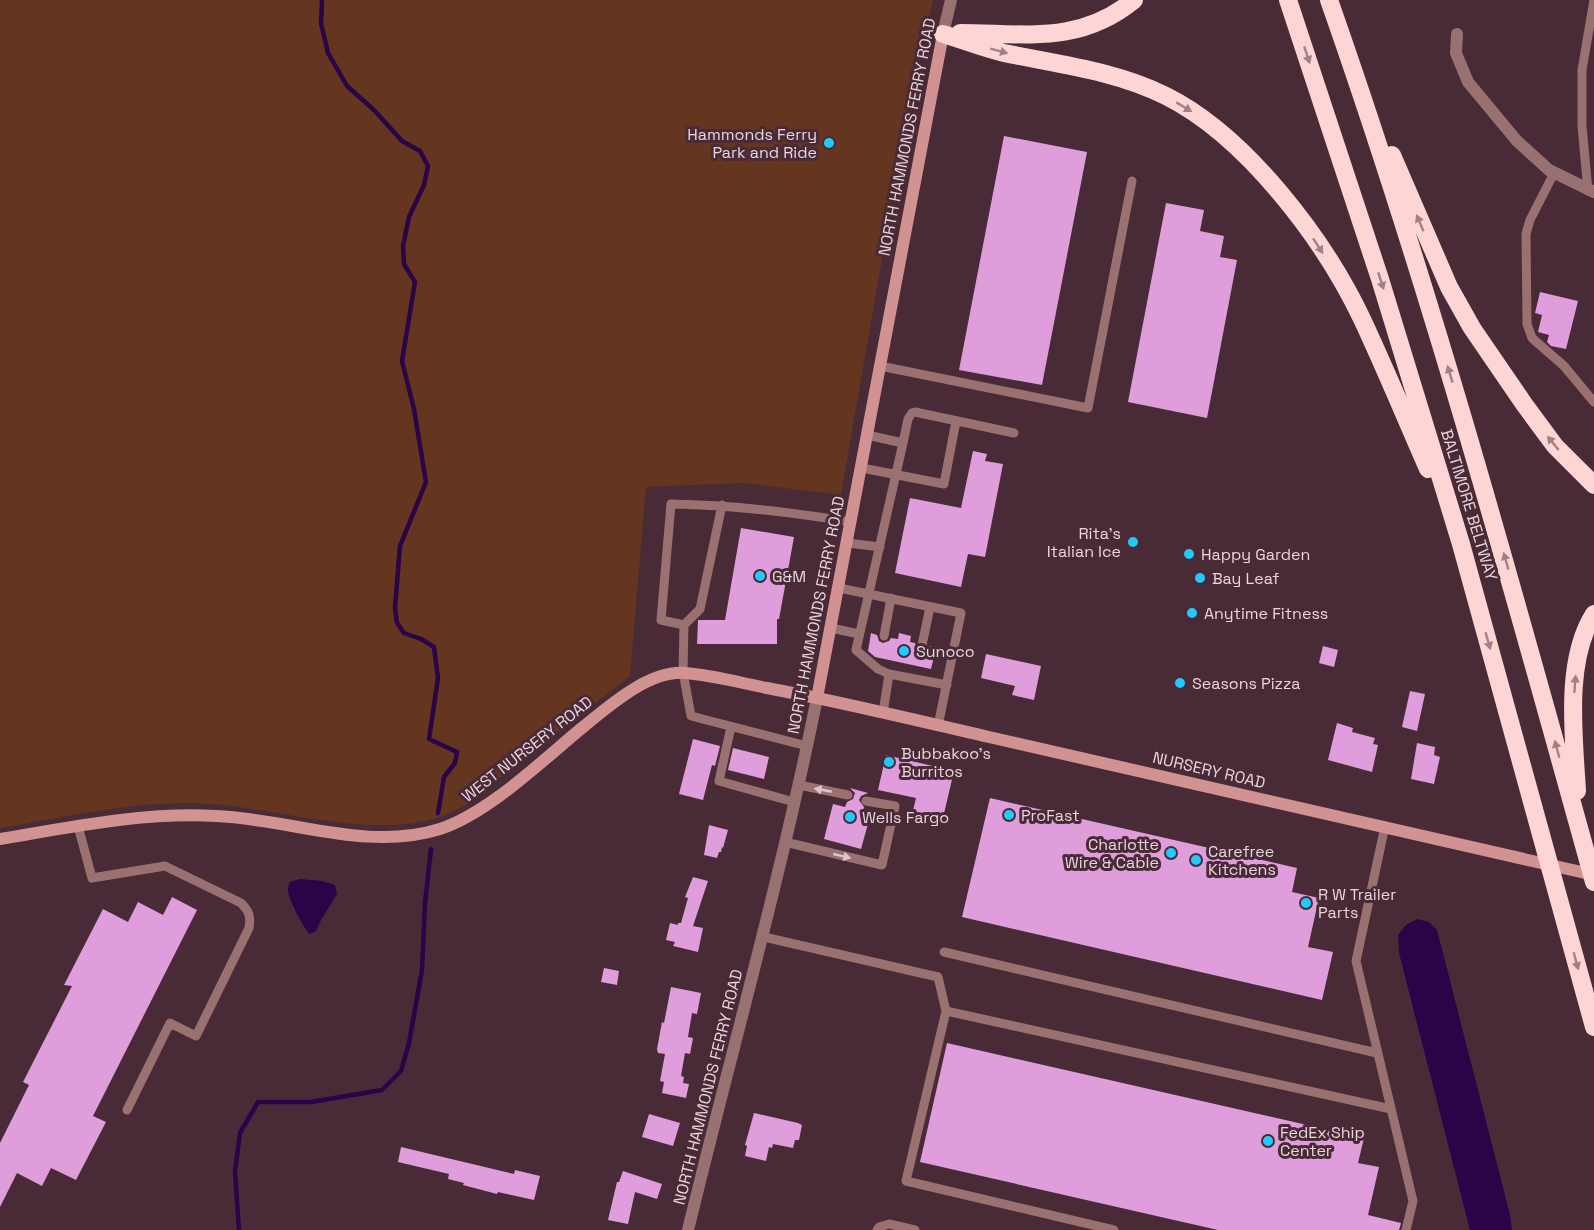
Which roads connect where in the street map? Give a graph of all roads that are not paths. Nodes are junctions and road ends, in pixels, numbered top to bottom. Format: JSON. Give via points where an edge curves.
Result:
{"nodes":[{"id":1,"x":951,"y":0,"type":"edge"},
{"id":2,"x":1134,"y":0,"type":"edge"},
{"id":3,"x":1288,"y":0,"type":"edge"},
{"id":4,"x":1329,"y":0,"type":"edge"},
{"id":5,"x":1594,"y":0,"type":"edge"},
{"id":6,"x":1340,"y":32,"type":"junction"},
{"id":7,"x":943,"y":34,"type":"junction"},
{"id":8,"x":1457,"y":34,"type":"dead end"},
{"id":9,"x":1554,"y":173,"type":"junction"},
{"id":10,"x":1132,"y":181,"type":"dead end"},
{"id":11,"x":1591,"y":192,"type":"edge"},
{"id":12,"x":880,"y":366,"type":"junction"},
{"id":13,"x":1594,"y":402,"type":"edge"},
{"id":14,"x":956,"y":421,"type":"junction"},
{"id":15,"x":1014,"y":433,"type":"dead end"},
{"id":16,"x":867,"y":435,"type":"junction"},
{"id":17,"x":903,"y":443,"type":"junction"},
{"id":18,"x":862,"y":468,"type":"junction"},
{"id":19,"x":896,"y":475,"type":"junction"},
{"id":20,"x":1594,"y":485,"type":"edge"},
{"id":21,"x":723,"y":505,"type":"junction"},
{"id":22,"x":851,"y":522,"type":"junction"},
{"id":23,"x":848,"y":543,"type":"junction"},
{"id":24,"x":1461,"y":544,"type":"junction"},
{"id":25,"x":880,"y":547,"type":"junction"},
{"id":26,"x":839,"y":588,"type":"junction"},
{"id":27,"x":868,"y":593,"type":"junction"},
{"id":28,"x":891,"y":598,"type":"junction"},
{"id":29,"x":930,"y":607,"type":"junction"},
{"id":30,"x":1594,"y":614,"type":"edge"},
{"id":31,"x":684,"y":625,"type":"junction"},
{"id":32,"x":831,"y":628,"type":"junction"},
{"id":33,"x":859,"y":634,"type":"junction"},
{"id":34,"x":884,"y":636,"type":"dead end"},
{"id":35,"x":922,"y":645,"type":"dead end"},
{"id":36,"x":880,"y":658,"type":"dead end"},
{"id":37,"x":917,"y":666,"type":"dead end"},
{"id":38,"x":878,"y":669,"type":"junction"},
{"id":39,"x":683,"y":672,"type":"junction"},
{"id":40,"x":889,"y":674,"type":"junction"},
{"id":41,"x":915,"y":678,"type":"junction"},
{"id":42,"x":947,"y":685,"type":"junction"},
{"id":43,"x":817,"y":698,"type":"junction"},
{"id":44,"x":883,"y":713,"type":"junction"},
{"id":45,"x":731,"y":726,"type":"junction"},
{"id":46,"x":938,"y":726,"type":"junction"},
{"id":47,"x":807,"y":746,"type":"junction"},
{"id":48,"x":799,"y":785,"type":"junction"},
{"id":49,"x":848,"y":795,"type":"dead end"},
{"id":50,"x":866,"y":801,"type":"dead end"},
{"id":51,"x":794,"y":802,"type":"junction"},
{"id":52,"x":78,"y":826,"type":"junction"},
{"id":53,"x":1385,"y":826,"type":"junction"},
{"id":54,"x":1579,"y":826,"type":"junction"},
{"id":55,"x":0,"y":839,"type":"edge"},
{"id":56,"x":785,"y":842,"type":"junction"},
{"id":57,"x":1594,"y":875,"type":"edge"},
{"id":58,"x":1594,"y":882,"type":"edge"},
{"id":59,"x":764,"y":937,"type":"junction"},
{"id":60,"x":944,"y":952,"type":"dead end"},
{"id":61,"x":946,"y":1011,"type":"junction"},
{"id":62,"x":1594,"y":1027,"type":"edge"},
{"id":63,"x":1377,"y":1053,"type":"junction"},
{"id":64,"x":1391,"y":1109,"type":"junction"},
{"id":65,"x":127,"y":1110,"type":"dead end"},
{"id":66,"x":688,"y":1230,"type":"edge"},
{"id":67,"x":878,"y":1230,"type":"edge"},
{"id":68,"x":915,"y":1230,"type":"edge"},
{"id":69,"x":1114,"y":1230,"type":"edge"},
{"id":70,"x":1406,"y":1230,"type":"edge"}],
"edges":[{"from":1,"to":7,"type":"street","name":"NORTH HAMMONDS FERRY ROAD"},
{"from":2,"to":7,"type":"highway","via":[[1096,23],[1067,32],[1033,36]]},
{"from":3,"to":24,"type":"highway","name":"BALTIMORE BELTWAY","one_way":true,"via":[[1380,279]]},
{"from":4,"to":6,"type":"highway","name":"BALTIMORE BELTWAY"},
{"from":5,"to":11,"type":"lane","via":[[1582,70],[1582,126]]},
{"from":20,"to":6,"type":"highway","one_way":true,"via":[[1555,446],[1524,404],[1449,287]]},
{"from":54,"to":6,"type":"highway","name":"BALTIMORE BELTWAY","one_way":true,"via":[[1467,427]]},
{"from":7,"to":12,"type":"main road","name":"NORTH HAMMONDS FERRY ROAD"},
{"from":7,"to":24,"type":"highway","one_way":true,"via":[[1000,52],[1140,85],[1202,117],[1237,147],[1309,231],[1344,286]]},
{"from":8,"to":9,"type":"street","via":[[1456,53],[1468,82],[1517,141]]},
{"from":9,"to":11,"type":"street"},
{"from":9,"to":13,"type":"lane","via":[[1526,234],[1527,324],[1532,338],[1564,366]]},
{"from":10,"to":12,"type":"lane","via":[[1088,408]]},
{"from":12,"to":16,"type":"main road","name":"NORTH HAMMONDS FERRY ROAD"},
{"from":14,"to":15,"type":"lane"},
{"from":14,"to":17,"type":"lane","via":[[912,413]]},
{"from":14,"to":19,"type":"lane","via":[[944,484]]},
{"from":16,"to":17,"type":"lane"},
{"from":16,"to":18,"type":"main road","name":"NORTH HAMMONDS FERRY ROAD"},
{"from":17,"to":19,"type":"lane"},
{"from":18,"to":19,"type":"lane"},
{"from":18,"to":22,"type":"main road","name":"NORTH HAMMONDS FERRY ROAD"},
{"from":19,"to":25,"type":"lane"},
{"from":21,"to":22,"type":"lane"},
{"from":21,"to":31,"type":"lane","via":[[700,609]]},
{"from":21,"to":31,"type":"lane","via":[[671,504],[661,620]]},
{"from":22,"to":23,"type":"main road","name":"NORTH HAMMONDS FERRY ROAD"},
{"from":23,"to":25,"type":"lane"},
{"from":23,"to":26,"type":"main road","name":"NORTH HAMMONDS FERRY ROAD"},
{"from":24,"to":62,"type":"highway","name":"BALTIMORE BELTWAY","one_way":true},
{"from":25,"to":27,"type":"lane"},
{"from":26,"to":27,"type":"lane"},
{"from":26,"to":32,"type":"main road","name":"NORTH HAMMONDS FERRY ROAD"},
{"from":27,"to":28,"type":"lane"},
{"from":27,"to":33,"type":"lane"},
{"from":28,"to":29,"type":"lane"},
{"from":28,"to":34,"type":"lane"},
{"from":29,"to":35,"type":"lane"},
{"from":29,"to":42,"type":"lane","via":[[961,613]]},
{"from":54,"to":30,"type":"highway","one_way":true,"via":[[1575,678],[1580,647]]},
{"from":31,"to":39,"type":"lane"},
{"from":32,"to":33,"type":"lane"},
{"from":32,"to":43,"type":"main road","name":"NORTH HAMMONDS FERRY ROAD"},
{"from":33,"to":38,"type":"lane","via":[[856,650]]},
{"from":36,"to":38,"type":"lane"},
{"from":37,"to":41,"type":"lane"},
{"from":38,"to":40,"type":"lane"},
{"from":39,"to":43,"type":"main road","name":"WEST NURSERY ROAD"},
{"from":39,"to":45,"type":"lane","via":[[691,716]]},
{"from":39,"to":52,"type":"main road","name":"WEST NURSERY ROAD","via":[[653,679],[618,699],[497,797],[443,828],[411,836],[356,836],[239,817],[165,815]]},
{"from":40,"to":41,"type":"lane"},
{"from":40,"to":44,"type":"lane"},
{"from":41,"to":42,"type":"lane"},
{"from":42,"to":46,"type":"lane"},
{"from":43,"to":44,"type":"main road","name":"NURSERY ROAD"},
{"from":43,"to":47,"type":"street","name":"NORTH HAMMONDS FERRY ROAD"},
{"from":44,"to":46,"type":"main road","name":"NURSERY ROAD"},
{"from":45,"to":47,"type":"lane"},
{"from":45,"to":51,"type":"lane","via":[[719,781]]},
{"from":46,"to":53,"type":"main road","name":"NURSERY ROAD"},
{"from":47,"to":48,"type":"street","name":"NORTH HAMMONDS FERRY ROAD"},
{"from":49,"to":48,"type":"lane","one_way":true},
{"from":48,"to":51,"type":"street","name":"NORTH HAMMONDS FERRY ROAD"},
{"from":56,"to":50,"type":"lane","one_way":true,"via":[[882,864],[895,806]]},
{"from":51,"to":56,"type":"street","name":"NORTH HAMMONDS FERRY ROAD"},
{"from":52,"to":55,"type":"main road","name":"WEST NURSERY ROAD"},
{"from":52,"to":65,"type":"lane","via":[[92,878],[165,866],[241,903],[251,919],[196,1036],[170,1023]]},
{"from":53,"to":57,"type":"main road","name":"NURSERY ROAD"},
{"from":53,"to":63,"type":"lane","via":[[1356,961]]},
{"from":54,"to":58,"type":"highway","name":"BALTIMORE BELTWAY"},
{"from":56,"to":59,"type":"street","name":"NORTH HAMMONDS FERRY ROAD"},
{"from":59,"to":61,"type":"lane","via":[[938,977]]},
{"from":59,"to":66,"type":"street","name":"NORTH HAMMONDS FERRY ROAD"},
{"from":60,"to":63,"type":"lane"},
{"from":61,"to":64,"type":"lane"},
{"from":61,"to":69,"type":"lane","via":[[906,1181]]},
{"from":63,"to":64,"type":"lane"},
{"from":64,"to":70,"type":"lane","via":[[1413,1201]]},
{"from":67,"to":68,"type":"lane","via":[[889,1224]]}]}
